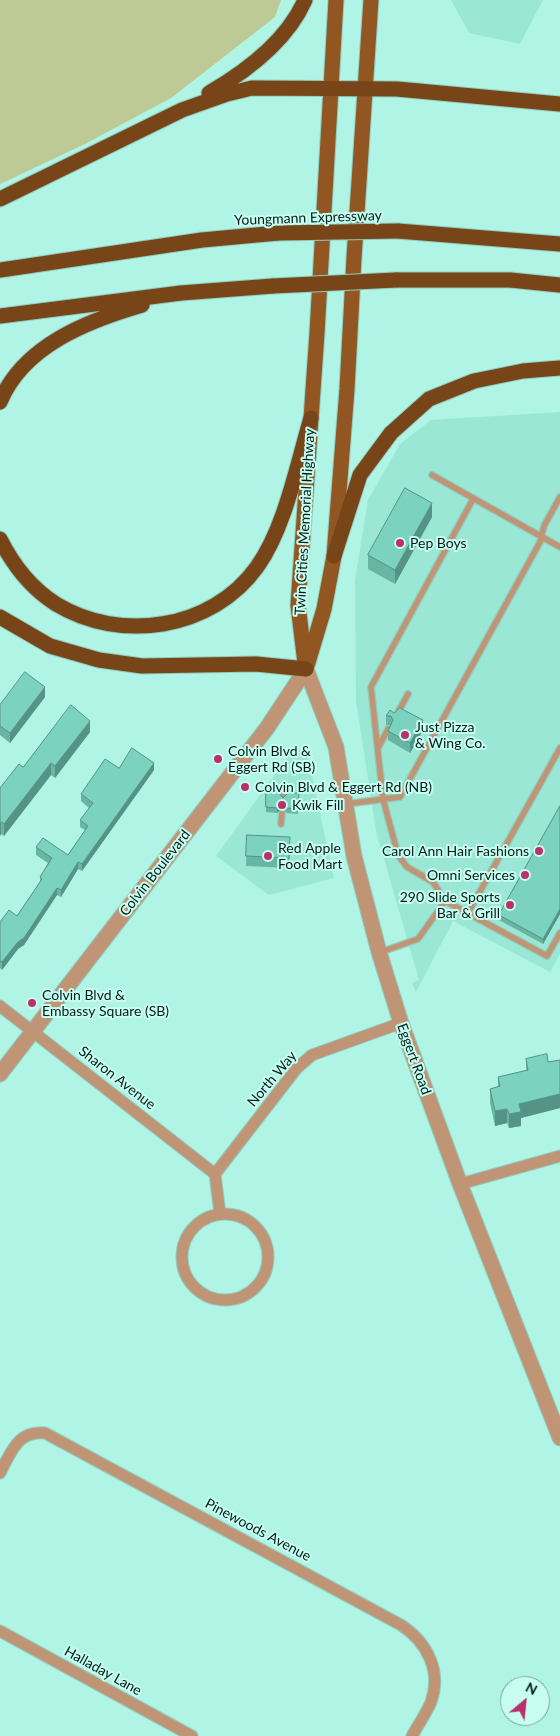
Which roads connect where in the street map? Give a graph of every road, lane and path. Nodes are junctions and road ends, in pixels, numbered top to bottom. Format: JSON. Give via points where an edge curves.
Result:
{"nodes":[{"id":1,"x":305,"y":0,"type":"edge"},
{"id":2,"x":336,"y":0,"type":"edge"},
{"id":3,"x":371,"y":0,"type":"edge"},
{"id":4,"x":331,"y":88,"type":"junction"},
{"id":5,"x":367,"y":88,"type":"junction"},
{"id":6,"x":560,"y":104,"type":"edge"},
{"id":7,"x":182,"y":110,"type":"junction"},
{"id":8,"x":0,"y":198,"type":"edge"},
{"id":9,"x":560,"y":244,"type":"edge"},
{"id":10,"x":0,"y":270,"type":"edge"},
{"id":11,"x":560,"y":285,"type":"edge"},
{"id":12,"x":181,"y":293,"type":"junction"},
{"id":13,"x":0,"y":316,"type":"edge"},
{"id":14,"x":560,"y":368,"type":"edge"},
{"id":15,"x":0,"y":402,"type":"edge"},
{"id":16,"x":311,"y":418,"type":"junction"},
{"id":17,"x":432,"y":475,"type":"dead end"},
{"id":18,"x":560,"y":497,"type":"edge"},
{"id":19,"x":473,"y":498,"type":"junction"},
{"id":20,"x":541,"y":537,"type":"junction"},
{"id":21,"x":0,"y":539,"type":"edge"},
{"id":22,"x":560,"y":547,"type":"edge"},
{"id":23,"x":334,"y":556,"type":"junction"},
{"id":24,"x":0,"y":617,"type":"edge"},
{"id":25,"x":306,"y":669,"type":"junction"},
{"id":26,"x":408,"y":694,"type":"dead end"},
{"id":27,"x":394,"y":718,"type":"edge"},
{"id":28,"x":388,"y":729,"type":"edge"},
{"id":29,"x":378,"y":748,"type":"junction"},
{"id":30,"x":560,"y":748,"type":"edge"},
{"id":31,"x":283,"y":788,"type":"dead end"},
{"id":32,"x":283,"y":798,"type":"edge"},
{"id":33,"x":383,"y":799,"type":"junction"},
{"id":34,"x":344,"y":804,"type":"junction"},
{"id":35,"x":282,"y":813,"type":"dead end"},
{"id":36,"x":281,"y":824,"type":"dead end"},
{"id":37,"x":445,"y":901,"type":"junction"},
{"id":38,"x":468,"y":913,"type":"junction"},
{"id":39,"x":560,"y":933,"type":"edge"},
{"id":40,"x":379,"y":952,"type":"junction"},
{"id":41,"x":0,"y":1006,"type":"edge"},
{"id":42,"x":401,"y":1024,"type":"junction"},
{"id":43,"x":33,"y":1032,"type":"junction"},
{"id":44,"x":0,"y":1074,"type":"edge"},
{"id":45,"x":560,"y":1156,"type":"edge"},
{"id":46,"x":215,"y":1174,"type":"junction"},
{"id":47,"x":460,"y":1184,"type":"junction"},
{"id":48,"x":220,"y":1214,"type":"junction"},
{"id":49,"x":560,"y":1438,"type":"edge"},
{"id":50,"x":0,"y":1473,"type":"edge"},
{"id":51,"x":0,"y":1632,"type":"edge"},
{"id":52,"x":192,"y":1736,"type":"edge"},
{"id":53,"x":412,"y":1736,"type":"edge"}],
"edges":[{"from":1,"to":7,"type":"highway","via":[[276,42],[251,65]]},
{"from":2,"to":4,"type":"main road","name":"Twin Cities Memorial Highway"},
{"from":3,"to":5,"type":"main road","name":"Twin Cities Memorial Highway"},
{"from":4,"to":5,"type":"highway"},
{"from":4,"to":7,"type":"highway","via":[[252,88]]},
{"from":4,"to":16,"type":"main road","name":"Twin Cities Memorial Highway"},
{"from":5,"to":6,"type":"highway"},
{"from":5,"to":23,"type":"main road","name":"Twin Cities Memorial Highway"},
{"from":7,"to":8,"type":"highway"},
{"from":9,"to":10,"type":"highway","name":"Youngmann Expressway","bridge":true,"via":[[398,231],[278,233],[202,240]]},
{"from":11,"to":12,"type":"highway","bridge":true,"via":[[510,280],[396,280]]},
{"from":12,"to":13,"type":"highway"},
{"from":12,"to":15,"type":"highway","via":[[116,312],[55,340],[18,371]]},
{"from":14,"to":23,"type":"highway","via":[[523,371],[474,382],[429,399],[391,433],[360,475]]},
{"from":16,"to":21,"type":"highway","via":[[284,512],[262,560],[238,589],[193,616],[166,624],[142,626],[114,625],[87,618],[56,604],[37,590],[21,573]]},
{"from":16,"to":25,"type":"main road","name":"Twin Cities Memorial Highway","via":[[298,605]]},
{"from":17,"to":19,"type":"lane"},
{"from":18,"to":20,"type":"lane"},
{"from":19,"to":20,"type":"lane"},
{"from":19,"to":29,"type":"lane","via":[[371,687]]},
{"from":20,"to":22,"type":"lane"},
{"from":20,"to":33,"type":"lane","via":[[400,797]]},
{"from":23,"to":25,"type":"main road","name":"Twin Cities Memorial Highway","via":[[324,609]]},
{"from":24,"to":25,"type":"highway","via":[[50,646],[99,660],[142,666],[256,664]]},
{"from":25,"to":34,"type":"street","name":"Eggert Road","via":[[336,747]]},
{"from":25,"to":43,"type":"street","name":"Colvin Boulevard","via":[[267,728]]},
{"from":26,"to":27,"type":"lane"},
{"from":28,"to":29,"type":"lane"},
{"from":29,"to":33,"type":"lane"},
{"from":30,"to":38,"type":"lane"},
{"from":31,"to":32,"type":"lane"},
{"from":33,"to":34,"type":"lane"},
{"from":33,"to":37,"type":"lane","via":[[401,862],[433,882]]},
{"from":34,"to":40,"type":"street","name":"Eggert Road"},
{"from":35,"to":36,"type":"lane"},
{"from":37,"to":38,"type":"lane"},
{"from":37,"to":40,"type":"lane","via":[[418,939]]},
{"from":38,"to":39,"type":"lane","via":[[547,956]]},
{"from":40,"to":42,"type":"street","name":"Eggert Road"},
{"from":41,"to":43,"type":"street","name":"Sharon Avenue"},
{"from":42,"to":46,"type":"street","name":"North Way","via":[[312,1055],[297,1068]]},
{"from":42,"to":47,"type":"street","name":"Eggert Road"},
{"from":43,"to":44,"type":"street","name":"Colvin Boulevard"},
{"from":43,"to":46,"type":"street","name":"Sharon Avenue"},
{"from":45,"to":47,"type":"street"},
{"from":46,"to":48,"type":"street"},
{"from":47,"to":49,"type":"street","name":"Eggert Road"},
{"from":48,"to":48,"type":"street","via":[[209,1217],[192,1230],[182,1261],[198,1290],[228,1300],[239,1298],[257,1287],[263,1278],[267,1247],[258,1229],[241,1217]]},
{"from":50,"to":53,"type":"street","name":"Pinewoods Avenue","via":[[20,1439],[36,1432],[45,1433],[414,1633],[430,1658],[434,1687]]},
{"from":51,"to":52,"type":"street","name":"Halladay Lane"}]}
